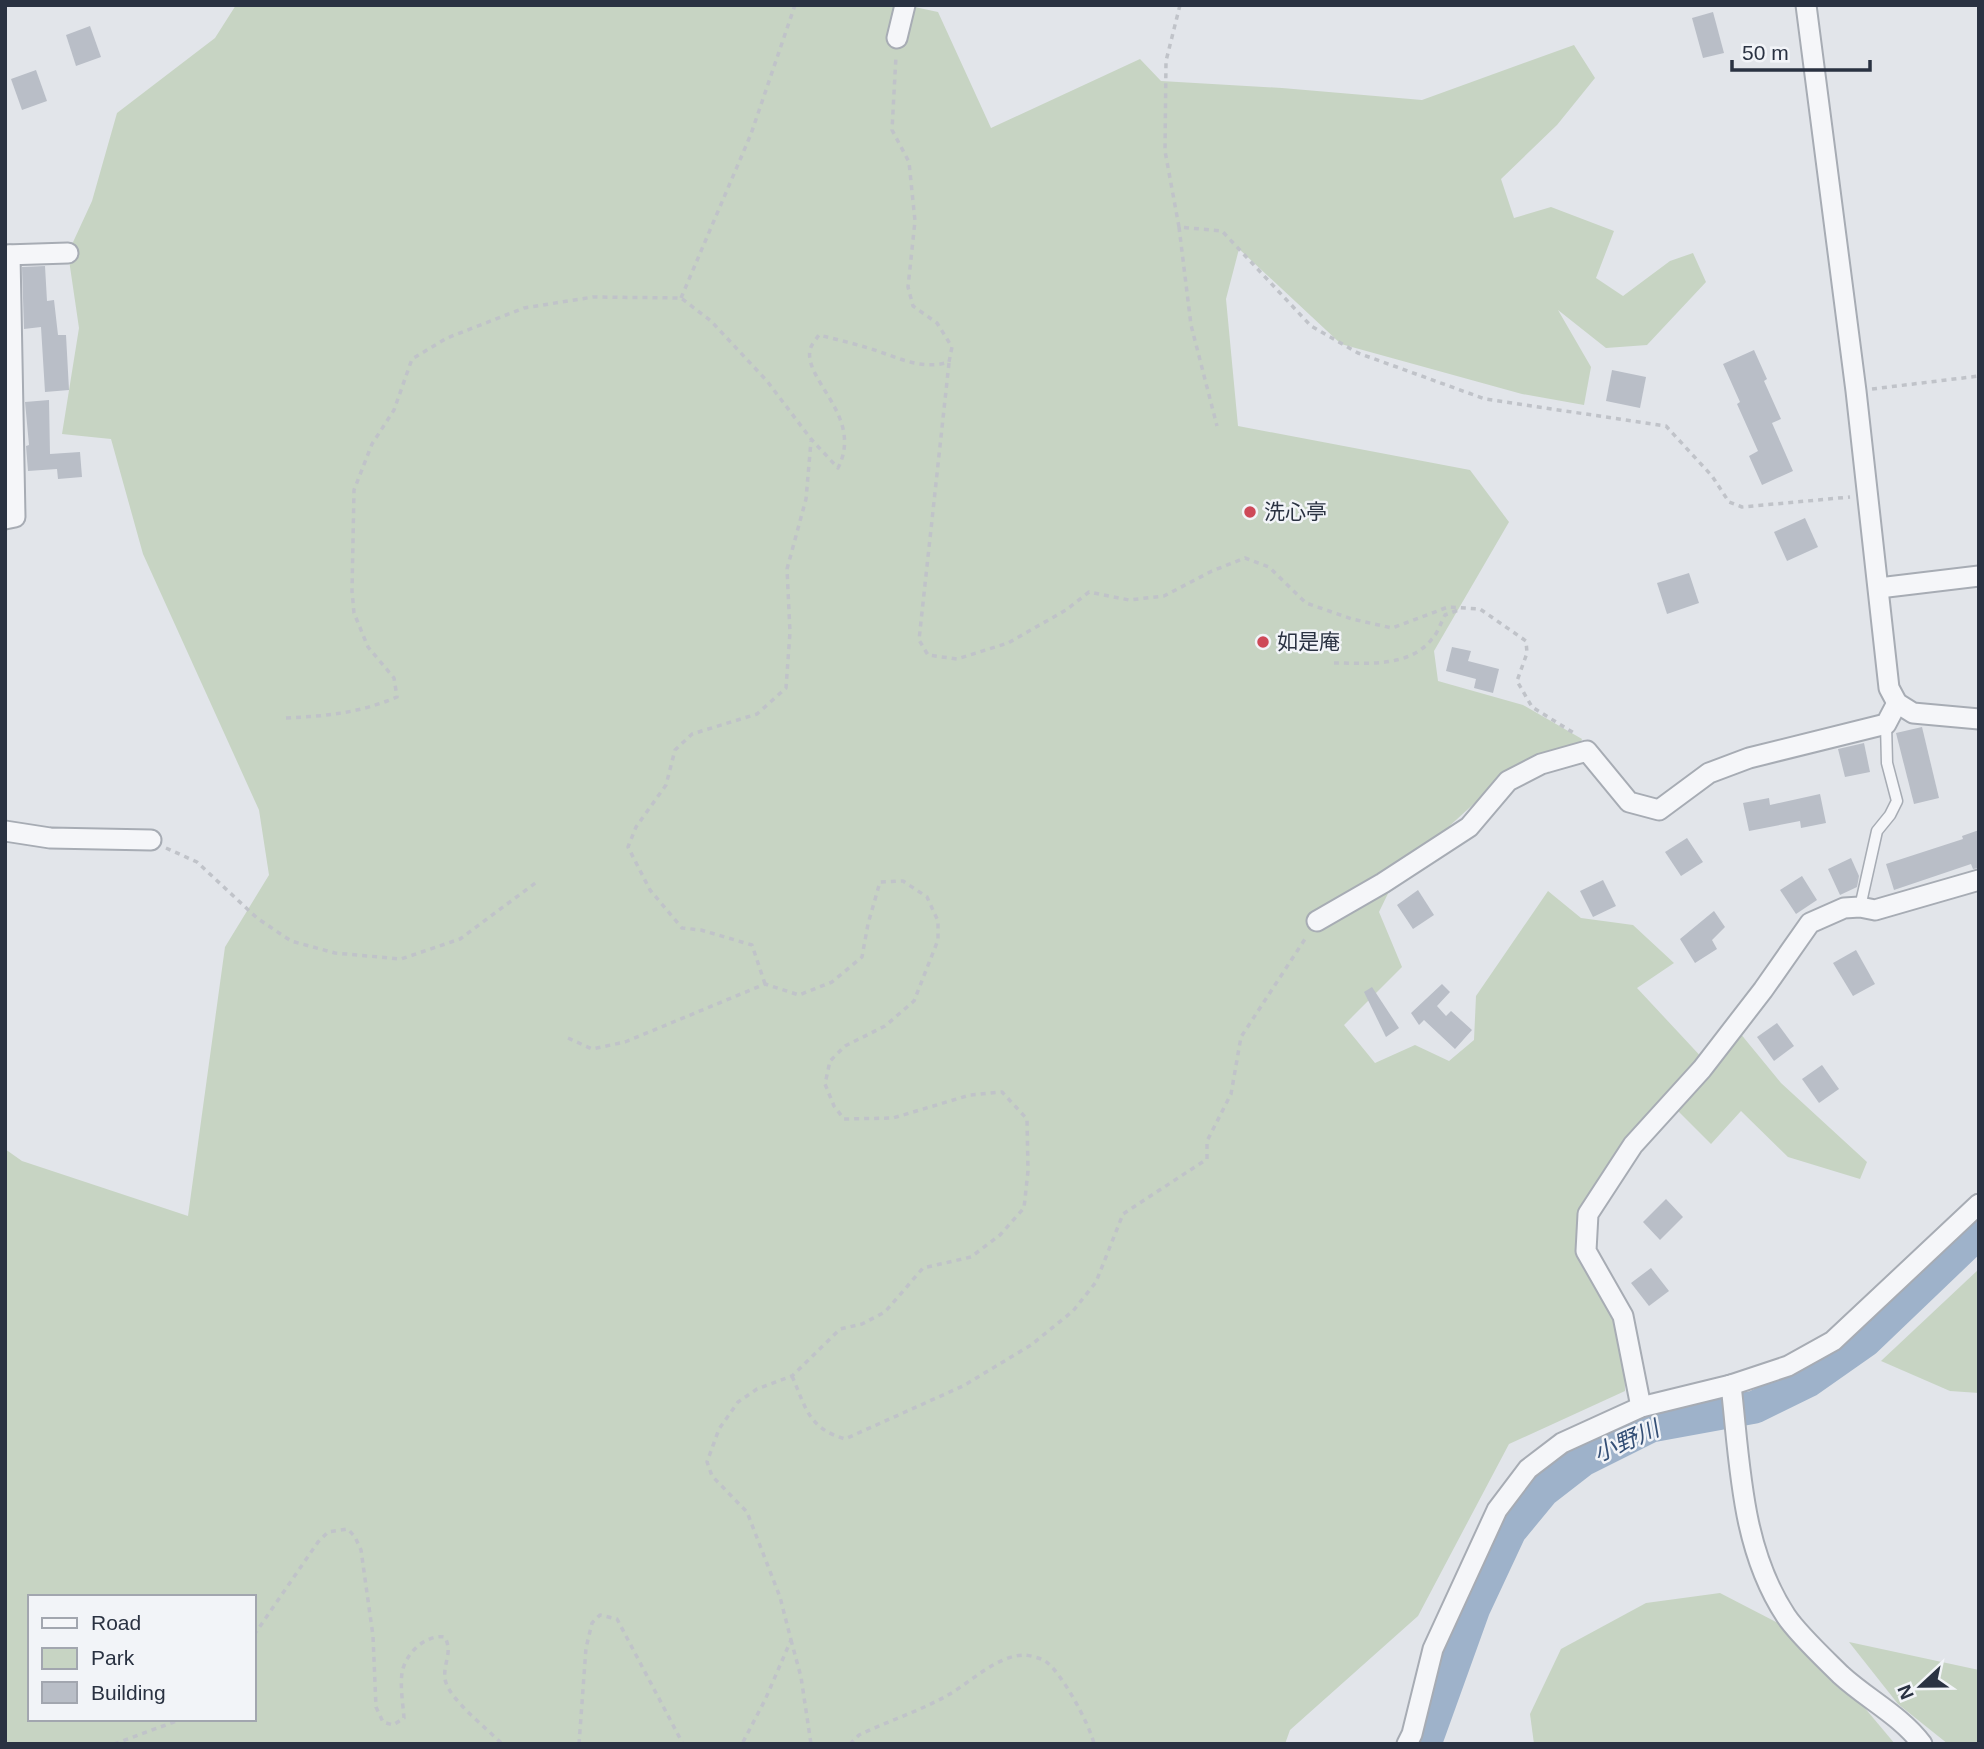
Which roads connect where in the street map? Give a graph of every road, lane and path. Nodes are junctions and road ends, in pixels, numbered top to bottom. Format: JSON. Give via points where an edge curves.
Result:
{"nodes":[{"id":1,"x":795,"y":5,"type":"edge"},
{"id":2,"x":905,"y":5,"type":"edge"},
{"id":3,"x":1180,"y":5,"type":"edge"},
{"id":4,"x":1806,"y":5,"type":"edge"},
{"id":5,"x":897,"y":38,"type":"joint"},
{"id":6,"x":1179,"y":227,"type":"junction"},
{"id":7,"x":68,"y":253,"type":"dead end"},
{"id":8,"x":8,"y":255,"type":"edge"},
{"id":9,"x":681,"y":298,"type":"junction"},
{"id":10,"x":949,"y":362,"type":"junction"},
{"id":11,"x":1979,"y":376,"type":"edge"},
{"id":12,"x":1856,"y":391,"type":"junction"},
{"id":13,"x":1217,"y":426,"type":"dead end"},
{"id":14,"x":811,"y":439,"type":"junction"},
{"id":15,"x":1869,"y":496,"type":"junction"},
{"id":16,"x":5,"y":519,"type":"edge"},
{"id":17,"x":1979,"y":576,"type":"edge"},
{"id":18,"x":1879,"y":588,"type":"junction"},
{"id":19,"x":1463,"y":608,"type":"junction"},
{"id":20,"x":1334,"y":663,"type":"dead end"},
{"id":21,"x":1897,"y":703,"type":"junction"},
{"id":22,"x":286,"y":718,"type":"dead end"},
{"id":23,"x":1979,"y":719,"type":"edge"},
{"id":24,"x":1886,"y":724,"type":"junction"},
{"id":25,"x":1587,"y":751,"type":"junction"},
{"id":26,"x":5,"y":831,"type":"edge"},
{"id":27,"x":151,"y":841,"type":"joint"},
{"id":28,"x":1979,"y":880,"type":"edge"},
{"id":29,"x":538,"y":881,"type":"dead end"},
{"id":30,"x":1860,"y":907,"type":"junction"},
{"id":31,"x":1317,"y":921,"type":"joint"},
{"id":32,"x":765,"y":984,"type":"junction"},
{"id":33,"x":568,"y":1038,"type":"dead end"},
{"id":34,"x":1979,"y":1205,"type":"edge"},
{"id":35,"x":792,"y":1376,"type":"junction"},
{"id":36,"x":1731,"y":1385,"type":"junction"},
{"id":37,"x":1641,"y":1407,"type":"junction"},
{"id":38,"x":256,"y":1632,"type":"edge"},
{"id":39,"x":791,"y":1640,"type":"junction"},
{"id":40,"x":177,"y":1721,"type":"edge"},
{"id":41,"x":114,"y":1744,"type":"edge"},
{"id":42,"x":502,"y":1744,"type":"edge"},
{"id":43,"x":579,"y":1744,"type":"edge"},
{"id":44,"x":683,"y":1744,"type":"edge"},
{"id":45,"x":742,"y":1744,"type":"edge"},
{"id":46,"x":811,"y":1744,"type":"edge"},
{"id":47,"x":850,"y":1744,"type":"edge"},
{"id":48,"x":1094,"y":1744,"type":"edge"},
{"id":49,"x":1407,"y":1744,"type":"edge"},
{"id":50,"x":1922,"y":1744,"type":"edge"}],
"edges":[{"from":1,"to":9,"type":"path","via":[[751,134]]},
{"from":2,"to":5,"type":"street"},
{"from":3,"to":6,"type":"path","via":[[1166,61],[1164,151]]},
{"from":4,"to":12,"type":"street"},
{"from":5,"to":10,"type":"path","via":[[891,130],[909,162],[915,221],[908,287],[913,306],[937,323],[952,347]]},
{"from":6,"to":13,"type":"path","via":[[1191,325]]},
{"from":6,"to":15,"type":"path","via":[[1222,231],[1311,326],[1358,353],[1485,399],[1666,426],[1712,476],[1729,502],[1742,507]]},
{"from":7,"to":8,"type":"street"},
{"from":8,"to":16,"type":"street","via":[[15,517]]},
{"from":9,"to":14,"type":"path","via":[[711,321],[767,381]]},
{"from":9,"to":22,"type":"path","via":[[593,297],[524,308],[447,338],[412,359],[394,410],[372,444],[354,490],[354,613],[369,647],[394,678],[397,697],[336,715]]},
{"from":10,"to":14,"type":"path","via":[[937,366],[907,363],[819,335],[810,350],[812,366],[839,413],[845,454],[838,468]]},
{"from":10,"to":19,"type":"path","via":[[919,640],[928,656],[957,659],[1008,643],[1089,592],[1129,600],[1164,596],[1245,558],[1269,566],[1306,603],[1352,620],[1392,628],[1448,607]]},
{"from":11,"to":12,"type":"path"},
{"from":12,"to":15,"type":"street"},
{"from":14,"to":32,"type":"path","via":[[806,499],[787,569],[790,632],[786,688],[757,714],[692,734],[675,750],[666,785],[636,827],[628,847],[650,890],[682,928],[752,945]]},
{"from":15,"to":18,"type":"street"},
{"from":17,"to":18,"type":"street"},
{"from":18,"to":21,"type":"street","via":[[1889,688]]},
{"from":19,"to":20,"type":"path","via":[[1445,615],[1433,639],[1419,651],[1386,663]]},
{"from":19,"to":25,"type":"path","via":[[1480,609],[1526,641],[1527,653],[1517,681],[1532,707],[1582,739]]},
{"from":21,"to":23,"type":"street","via":[[1913,713]]},
{"from":21,"to":24,"type":"street"},
{"from":24,"to":25,"type":"street","via":[[1719,769],[1659,810],[1629,802]]},
{"from":24,"to":30,"type":"lane","via":[[1887,763],[1897,801],[1877,831]]},
{"from":25,"to":31,"type":"street","via":[[1541,764],[1508,781],[1469,827]]},
{"from":26,"to":27,"type":"street","via":[[50,838]]},
{"from":27,"to":29,"type":"path","via":[[197,862],[257,918],[291,941],[335,953],[401,958],[460,939]]},
{"from":28,"to":30,"type":"street","via":[[1875,910]]},
{"from":30,"to":37,"type":"street","via":[[1844,908],[1810,923],[1702,1069],[1633,1145],[1588,1214],[1586,1251],[1623,1317]]},
{"from":31,"to":35,"type":"path","via":[[1241,1037],[1231,1094],[1207,1142],[1208,1158],[1123,1214],[1096,1282],[1073,1311],[1031,1345],[963,1386],[845,1439],[828,1434],[810,1418]]},
{"from":32,"to":33,"type":"path","via":[[625,1042],[592,1049]]},
{"from":32,"to":35,"type":"path","via":[[799,995],[832,982],[862,957],[880,882],[903,881],[927,897],[938,921],[938,940],[914,1001],[830,1061],[825,1084],[834,1106],[844,1119],[893,1118],[970,1095],[1002,1092],[1027,1119],[1024,1208],[1000,1235],[971,1257],[923,1268],[885,1312],[840,1329]]},
{"from":34,"to":36,"type":"street","via":[[1833,1341],[1788,1366]]},
{"from":35,"to":39,"type":"path","via":[[738,1402],[719,1429],[708,1462],[712,1476],[747,1512],[780,1597]]},
{"from":36,"to":37,"type":"street"},
{"from":36,"to":50,"type":"street","via":[[1745,1507],[1759,1566],[1787,1618],[1843,1676],[1912,1730]]},
{"from":37,"to":49,"type":"street","via":[[1562,1443],[1528,1469],[1497,1510],[1433,1649]]},
{"from":38,"to":42,"type":"path","via":[[318,1542],[328,1532],[348,1530],[361,1550],[373,1636],[376,1707],[383,1722],[393,1726],[404,1718],[402,1673],[408,1657],[424,1641],[444,1637],[449,1647],[445,1679],[450,1692]]},
{"from":39,"to":45,"type":"path"},
{"from":39,"to":46,"type":"path"},
{"from":40,"to":41,"type":"path"},
{"from":43,"to":44,"type":"path","via":[[586,1648],[592,1623],[600,1615],[617,1619]]},
{"from":47,"to":48,"type":"path","via":[[859,1735],[947,1696],[1001,1661],[1025,1655],[1045,1661],[1061,1681],[1083,1714]]}]}
